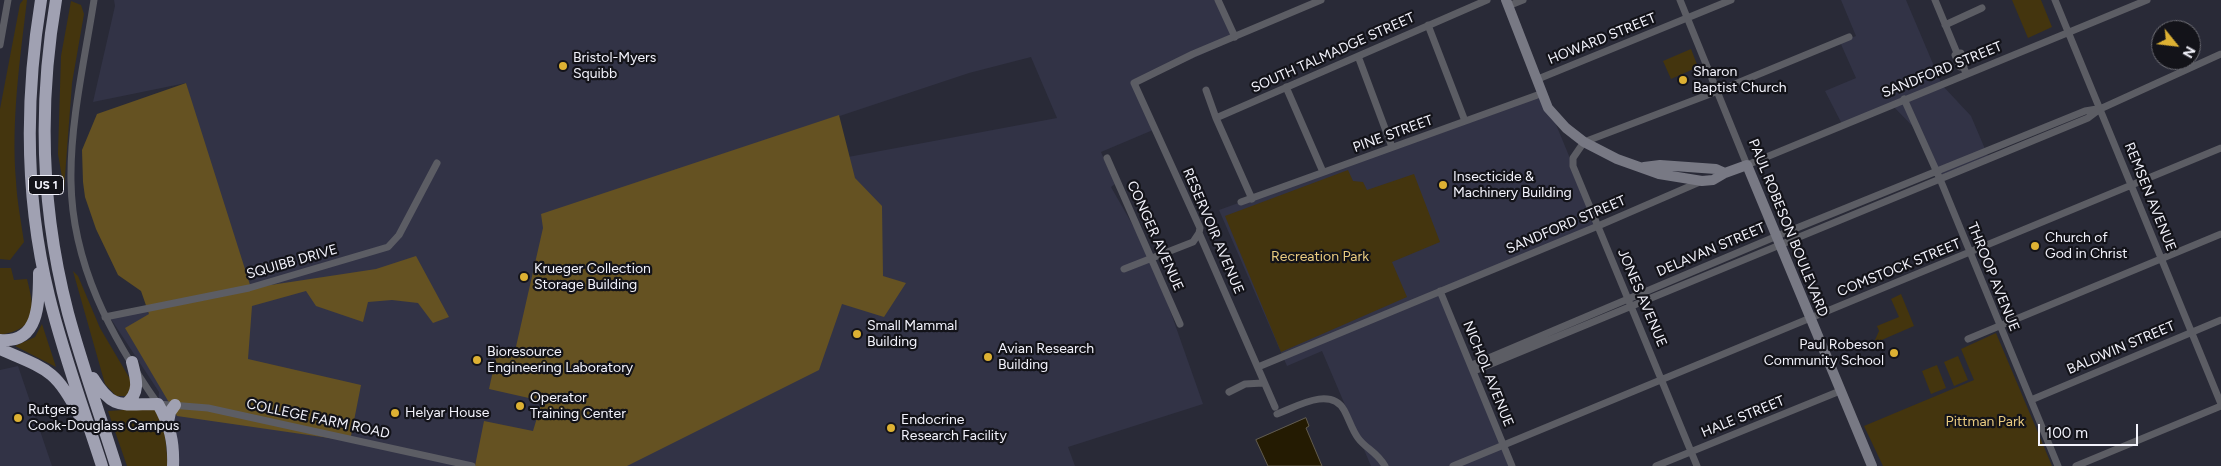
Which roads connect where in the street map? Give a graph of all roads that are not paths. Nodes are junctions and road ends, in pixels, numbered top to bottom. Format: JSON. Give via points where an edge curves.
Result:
{"nodes":[{"id":1,"x":8,"y":0,"type":"edge"},
{"id":2,"x":94,"y":0,"type":"edge"},
{"id":3,"x":1218,"y":0,"type":"edge"},
{"id":4,"x":1320,"y":0,"type":"edge"},
{"id":5,"x":1487,"y":0,"type":"edge"},
{"id":6,"x":1523,"y":0,"type":"edge"},
{"id":7,"x":1680,"y":0,"type":"edge"},
{"id":8,"x":1730,"y":0,"type":"edge"},
{"id":9,"x":1935,"y":0,"type":"edge"},
{"id":10,"x":2054,"y":0,"type":"edge"},
{"id":11,"x":2147,"y":0,"type":"edge"},
{"id":12,"x":41,"y":2,"type":"edge"},
{"id":13,"x":56,"y":3,"type":"edge"},
{"id":14,"x":1507,"y":3,"type":"edge"},
{"id":15,"x":1982,"y":8,"type":"dead end"},
{"id":16,"x":1688,"y":18,"type":"junction"},
{"id":17,"x":1428,"y":25,"type":"junction"},
{"id":18,"x":1945,"y":25,"type":"junction"},
{"id":19,"x":2068,"y":32,"type":"junction"},
{"id":20,"x":1235,"y":37,"type":"junction"},
{"id":21,"x":1849,"y":37,"type":"dead end"},
{"id":22,"x":0,"y":45,"type":"edge"},
{"id":23,"x":2221,"y":54,"type":"edge"},
{"id":24,"x":1358,"y":56,"type":"junction"},
{"id":25,"x":1965,"y":70,"type":"junction"},
{"id":26,"x":1538,"y":79,"type":"junction"},
{"id":27,"x":1286,"y":87,"type":"junction"},
{"id":28,"x":1206,"y":90,"type":"dead end"},
{"id":29,"x":1718,"y":91,"type":"junction"},
{"id":30,"x":1543,"y":93,"type":"junction"},
{"id":31,"x":1904,"y":99,"type":"junction"},
{"id":32,"x":2100,"y":109,"type":"junction"},
{"id":33,"x":1216,"y":118,"type":"junction"},
{"id":34,"x":1465,"y":121,"type":"junction"},
{"id":35,"x":1584,"y":142,"type":"junction"},
{"id":36,"x":1392,"y":147,"type":"junction"},
{"id":37,"x":2221,"y":148,"type":"edge"},
{"id":38,"x":1107,"y":158,"type":"dead end"},
{"id":39,"x":437,"y":162,"type":"dead end"},
{"id":40,"x":1747,"y":165,"type":"junction"},
{"id":41,"x":1644,"y":167,"type":"junction"},
{"id":42,"x":1936,"y":171,"type":"junction"},
{"id":43,"x":1323,"y":172,"type":"junction"},
{"id":44,"x":1726,"y":173,"type":"junction"},
{"id":45,"x":1940,"y":179,"type":"junction"},
{"id":46,"x":1702,"y":181,"type":"junction"},
{"id":47,"x":2132,"y":185,"type":"junction"},
{"id":48,"x":1252,"y":199,"type":"junction"},
{"id":49,"x":1241,"y":202,"type":"dead end"},
{"id":50,"x":1860,"y":202,"type":"junction"},
{"id":51,"x":1863,"y":211,"type":"junction"},
{"id":52,"x":1598,"y":226,"type":"junction"},
{"id":53,"x":1198,"y":233,"type":"junction"},
{"id":54,"x":2221,"y":234,"type":"edge"},
{"id":55,"x":1779,"y":240,"type":"junction"},
{"id":56,"x":39,"y":246,"type":"junction"},
{"id":57,"x":1970,"y":253,"type":"junction"},
{"id":58,"x":2162,"y":258,"type":"junction"},
{"id":59,"x":1152,"y":259,"type":"junction"},
{"id":60,"x":1124,"y":269,"type":"dead end"},
{"id":61,"x":1440,"y":291,"type":"junction"},
{"id":62,"x":1628,"y":299,"type":"junction"},
{"id":63,"x":1631,"y":307,"type":"junction"},
{"id":64,"x":105,"y":316,"type":"junction"},
{"id":65,"x":1810,"y":318,"type":"junction"},
{"id":66,"x":2221,"y":320,"type":"edge"},
{"id":67,"x":1180,"y":324,"type":"dead end"},
{"id":68,"x":1999,"y":326,"type":"junction"},
{"id":69,"x":2192,"y":332,"type":"junction"},
{"id":70,"x":1968,"y":339,"type":"dead end"},
{"id":71,"x":0,"y":340,"type":"edge"},
{"id":72,"x":0,"y":350,"type":"edge"},
{"id":73,"x":82,"y":361,"type":"junction"},
{"id":74,"x":132,"y":362,"type":"junction"},
{"id":75,"x":1258,"y":367,"type":"junction"},
{"id":76,"x":1473,"y":368,"type":"junction"},
{"id":77,"x":1662,"y":378,"type":"junction"},
{"id":78,"x":1264,"y":386,"type":"junction"},
{"id":79,"x":1840,"y":391,"type":"junction"},
{"id":80,"x":1229,"y":392,"type":"dead end"},
{"id":81,"x":2031,"y":400,"type":"junction"},
{"id":82,"x":126,"y":404,"type":"junction"},
{"id":83,"x":158,"y":404,"type":"junction"},
{"id":84,"x":175,"y":404,"type":"junction"},
{"id":85,"x":2221,"y":405,"type":"edge"},
{"id":86,"x":168,"y":422,"type":"junction"},
{"id":87,"x":1503,"y":445,"type":"junction"},
{"id":88,"x":1691,"y":451,"type":"junction"},
{"id":89,"x":101,"y":463,"type":"edge"},
{"id":90,"x":1870,"y":465,"type":"edge"},
{"id":91,"x":116,"y":466,"type":"edge"},
{"id":92,"x":173,"y":466,"type":"edge"},
{"id":93,"x":472,"y":466,"type":"edge"},
{"id":94,"x":1385,"y":466,"type":"edge"},
{"id":95,"x":1453,"y":466,"type":"edge"},
{"id":96,"x":1512,"y":466,"type":"edge"},
{"id":97,"x":1656,"y":466,"type":"edge"},
{"id":98,"x":1697,"y":466,"type":"edge"},
{"id":99,"x":2058,"y":466,"type":"edge"},
{"id":100,"x":2076,"y":466,"type":"edge"}],
"edges":[{"from":1,"to":22,"type":"street"},
{"from":2,"to":64,"type":"street","via":[[74,136],[71,181],[82,256]]},
{"from":3,"to":20,"type":"street"},
{"from":4,"to":20,"type":"street"},
{"from":5,"to":17,"type":"street","name":"SOUTH TALMADGE STREET"},
{"from":6,"to":14,"type":"street"},
{"from":7,"to":16,"type":"street","name":"PAUL ROBESON BOULEVARD"},
{"from":8,"to":16,"type":"street","name":"HOWARD STREET"},
{"from":9,"to":18,"type":"street"},
{"from":10,"to":19,"type":"street","name":"REMSEN AVENUE"},
{"from":11,"to":19,"type":"street","name":"SANDFORD STREET"},
{"from":12,"to":56,"type":"highway","number":"US 1","via":[[29,123]]},
{"from":13,"to":73,"type":"highway","number":"US 1","via":[[45,96],[47,194],[61,282]]},
{"from":14,"to":26,"type":"street"},
{"from":15,"to":18,"type":"street"},
{"from":16,"to":26,"type":"street","name":"HOWARD STREET"},
{"from":16,"to":29,"type":"street","name":"PAUL ROBESON BOULEVARD"},
{"from":17,"to":24,"type":"street","name":"SOUTH TALMADGE STREET"},
{"from":17,"to":34,"type":"street"},
{"from":18,"to":25,"type":"street","via":[[1957,53],[1961,53]]},
{"from":19,"to":25,"type":"street","name":"SANDFORD STREET"},
{"from":19,"to":32,"type":"street","name":"REMSEN AVENUE"},
{"from":20,"to":53,"type":"street","name":"RESERVOIR AVENUE","via":[[1134,83],[1200,228]]},
{"from":21,"to":29,"type":"street"},
{"from":23,"to":32,"type":"street","name":"DELAVAN STREET"},
{"from":24,"to":27,"type":"street","name":"SOUTH TALMADGE STREET"},
{"from":24,"to":36,"type":"street"},
{"from":25,"to":31,"type":"street","name":"SANDFORD STREET"},
{"from":26,"to":30,"type":"street"},
{"from":27,"to":33,"type":"street","name":"SOUTH TALMADGE STREET"},
{"from":27,"to":43,"type":"street"},
{"from":28,"to":33,"type":"street"},
{"from":29,"to":35,"type":"street"},
{"from":29,"to":40,"type":"street","name":"PAUL ROBESON BOULEVARD"},
{"from":30,"to":34,"type":"street","name":"PINE STREET"},
{"from":30,"to":35,"type":"street","via":[[1548,108]]},
{"from":31,"to":40,"type":"street","name":"SANDFORD STREET"},
{"from":31,"to":42,"type":"street","name":"THROOP AVENUE"},
{"from":32,"to":42,"type":"street","name":"DELAVAN STREET","via":[[2085,111]]},
{"from":32,"to":45,"type":"street","name":"DELAVAN STREET","via":[[2088,118]]},
{"from":32,"to":47,"type":"street","name":"REMSEN AVENUE"},
{"from":33,"to":48,"type":"street"},
{"from":34,"to":36,"type":"street","name":"PINE STREET"},
{"from":35,"to":41,"type":"street","via":[[1617,159]]},
{"from":35,"to":52,"type":"street","name":"JONES AVENUE","via":[[1573,158],[1573,166]]},
{"from":36,"to":43,"type":"street","name":"PINE STREET"},
{"from":37,"to":47,"type":"street","name":"COMSTOCK STREET"},
{"from":38,"to":59,"type":"street","name":"CONGER AVENUE"},
{"from":39,"to":64,"type":"street","name":"SQUIBB DRIVE","via":[[399,236],[388,247],[249,288]]},
{"from":40,"to":44,"type":"street"},
{"from":40,"to":55,"type":"street","name":"PAUL ROBESON BOULEVARD"},
{"from":41,"to":44,"type":"street","via":[[1716,169]]},
{"from":41,"to":46,"type":"street","via":[[1659,174]]},
{"from":42,"to":45,"type":"street","name":"THROOP AVENUE"},
{"from":42,"to":50,"type":"street","name":"DELAVAN STREET"},
{"from":43,"to":48,"type":"street","name":"PINE STREET"},
{"from":44,"to":46,"type":"street","via":[[1713,180]]},
{"from":45,"to":51,"type":"street","name":"DELAVAN STREET"},
{"from":45,"to":57,"type":"street","name":"THROOP AVENUE"},
{"from":46,"to":52,"type":"street","name":"SANDFORD STREET"},
{"from":47,"to":57,"type":"street","name":"COMSTOCK STREET"},
{"from":47,"to":58,"type":"street","name":"REMSEN AVENUE"},
{"from":48,"to":49,"type":"street","name":"PINE STREET"},
{"from":50,"to":51,"type":"street"},
{"from":50,"to":55,"type":"street","name":"DELAVAN STREET"},
{"from":51,"to":55,"type":"street","name":"DELAVAN STREET"},
{"from":52,"to":61,"type":"street","name":"SANDFORD STREET"},
{"from":52,"to":62,"type":"street","name":"JONES AVENUE"},
{"from":53,"to":59,"type":"street","via":[[1192,242]]},
{"from":53,"to":75,"type":"street","name":"RESERVOIR AVENUE"},
{"from":54,"to":58,"type":"street"},
{"from":55,"to":62,"type":"street","name":"DELAVAN STREET"},
{"from":55,"to":63,"type":"street","name":"DELAVAN STREET"},
{"from":55,"to":65,"type":"street","name":"PAUL ROBESON BOULEVARD"},
{"from":56,"to":71,"type":"highway","via":[[39,304],[35,318],[21,336]]},
{"from":56,"to":89,"type":"highway","number":"US 1","via":[[55,319]]},
{"from":57,"to":65,"type":"street","name":"COMSTOCK STREET"},
{"from":57,"to":68,"type":"street","name":"THROOP AVENUE"},
{"from":58,"to":68,"type":"street"},
{"from":58,"to":69,"type":"street","name":"REMSEN AVENUE"},
{"from":59,"to":60,"type":"street"},
{"from":59,"to":67,"type":"street","name":"CONGER AVENUE"},
{"from":61,"to":75,"type":"street","name":"SANDFORD STREET"},
{"from":61,"to":76,"type":"street","name":"NICHOL AVENUE"},
{"from":62,"to":63,"type":"street","name":"JONES AVENUE"},
{"from":62,"to":76,"type":"street","name":"DELAVAN STREET"},
{"from":63,"to":76,"type":"street","name":"DELAVAN STREET"},
{"from":63,"to":77,"type":"street","name":"JONES AVENUE"},
{"from":64,"to":74,"type":"street"},
{"from":65,"to":77,"type":"street","name":"COMSTOCK STREET"},
{"from":65,"to":79,"type":"street","name":"PAUL ROBESON BOULEVARD"},
{"from":66,"to":69,"type":"street","name":"BALDWIN STREET"},
{"from":68,"to":70,"type":"street"},
{"from":68,"to":81,"type":"street","name":"THROOP AVENUE"},
{"from":69,"to":81,"type":"street","name":"BALDWIN STREET"},
{"from":69,"to":85,"type":"street","name":"REMSEN AVENUE"},
{"from":72,"to":89,"type":"highway","via":[[39,366],[58,380],[67,391]]},
{"from":73,"to":82,"type":"highway","via":[[106,397]]},
{"from":73,"to":91,"type":"highway","number":"US 1"},
{"from":74,"to":82,"type":"highway","via":[[137,389]]},
{"from":74,"to":83,"type":"street"},
{"from":75,"to":78,"type":"street","name":"RESERVOIR AVENUE"},
{"from":76,"to":87,"type":"street","name":"NICHOL AVENUE"},
{"from":77,"to":87,"type":"street","name":"COMSTOCK STREET"},
{"from":77,"to":88,"type":"street","name":"JONES AVENUE"},
{"from":78,"to":80,"type":"street","via":[[1245,384]]},
{"from":78,"to":94,"type":"street","name":"RESERVOIR AVENUE","via":[[1276,411],[1326,398],[1337,401],[1358,438]]},
{"from":79,"to":88,"type":"street","name":"HALE STREET"},
{"from":79,"to":90,"type":"street","name":"PAUL ROBESON BOULEVARD"},
{"from":81,"to":99,"type":"street","name":"THROOP AVENUE"},
{"from":82,"to":83,"type":"highway"},
{"from":83,"to":84,"type":"street","name":"COLLEGE FARM ROAD"},
{"from":83,"to":86,"type":"highway"},
{"from":84,"to":86,"type":"highway"},
{"from":84,"to":93,"type":"street","name":"COLLEGE FARM ROAD","via":[[208,408]]},
{"from":85,"to":100,"type":"street"},
{"from":86,"to":92,"type":"highway"},
{"from":87,"to":95,"type":"street","name":"COMSTOCK STREET"},
{"from":87,"to":96,"type":"street","name":"NICHOL AVENUE"},
{"from":88,"to":97,"type":"street","name":"HALE STREET"},
{"from":88,"to":98,"type":"street","name":"JONES AVENUE"}]}
